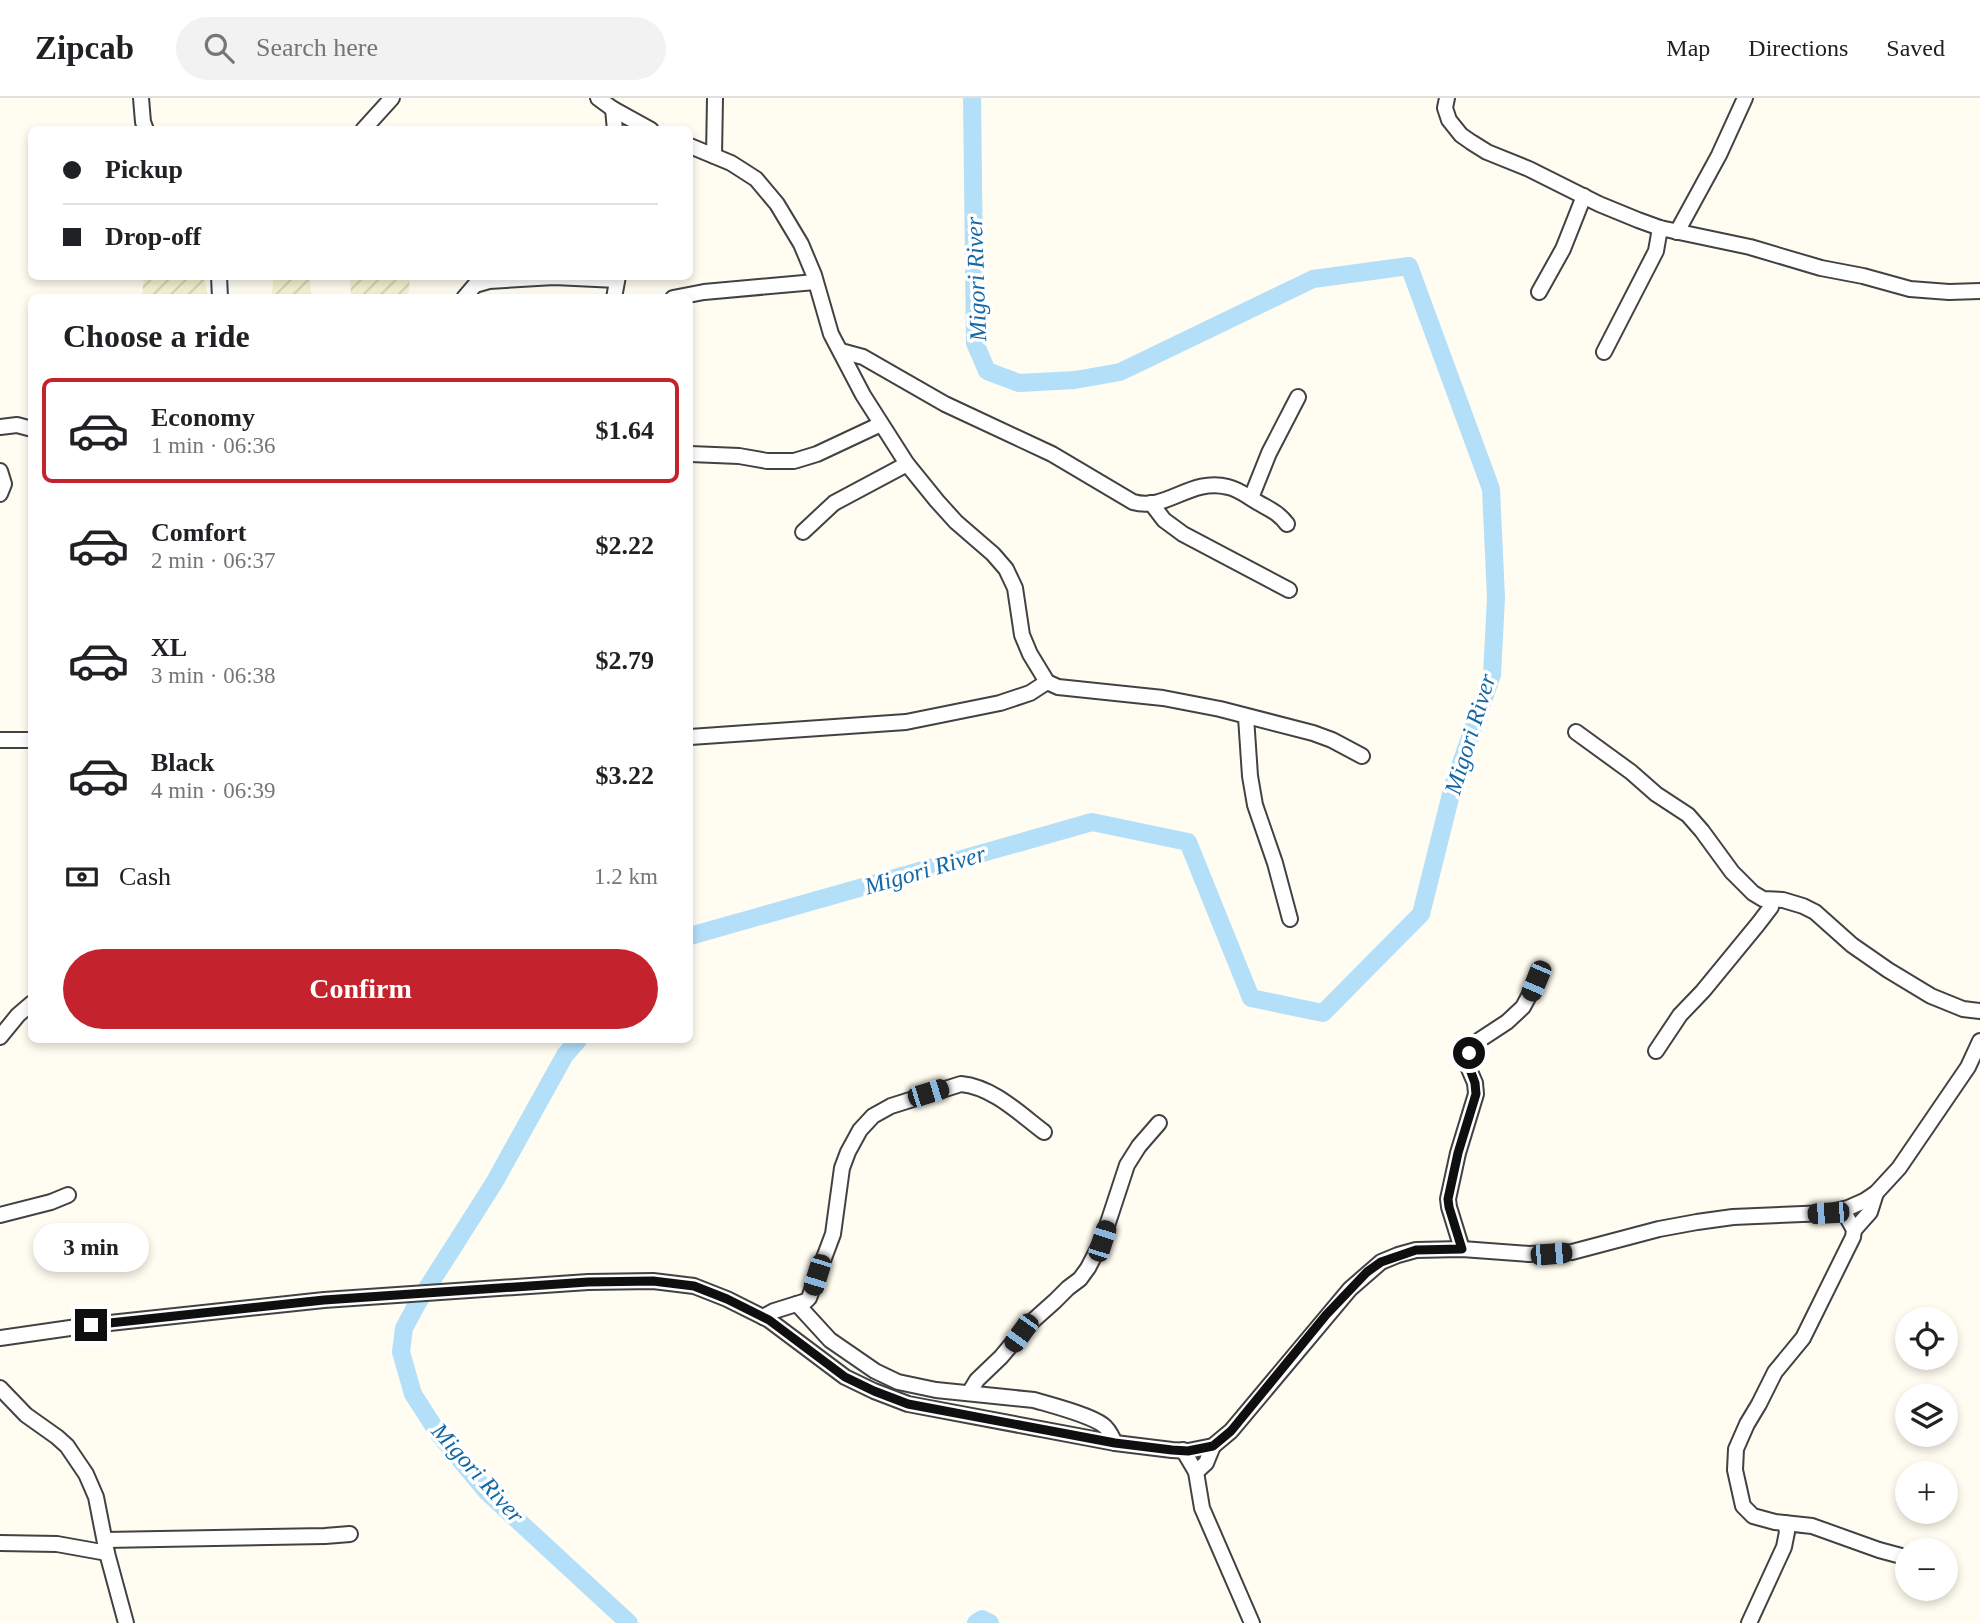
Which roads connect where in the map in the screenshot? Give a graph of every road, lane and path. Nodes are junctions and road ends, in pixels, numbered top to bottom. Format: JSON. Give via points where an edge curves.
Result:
{"nodes":[{"id":1,"x":141,"y":98,"type":"edge"},
{"id":2,"x":392,"y":98,"type":"edge"},
{"id":3,"x":598,"y":98,"type":"edge"},
{"id":4,"x":715,"y":98,"type":"edge"},
{"id":5,"x":1447,"y":98,"type":"edge"},
{"id":6,"x":1745,"y":98,"type":"edge"},
{"id":7,"x":613,"y":109,"type":"junction"},
{"id":8,"x":144,"y":126,"type":"edge"},
{"id":9,"x":367,"y":126,"type":"edge"},
{"id":10,"x":615,"y":126,"type":"edge"},
{"id":11,"x":644,"y":126,"type":"edge"},
{"id":12,"x":693,"y":147,"type":"edge"},
{"id":13,"x":713,"y":156,"type":"junction"},
{"id":14,"x":1584,"y":196,"type":"junction"},
{"id":15,"x":1660,"y":228,"type":"junction"},
{"id":16,"x":1677,"y":232,"type":"junction"},
{"id":17,"x":505,"y":280,"type":"edge"},
{"id":18,"x":815,"y":282,"type":"junction"},
{"id":19,"x":1980,"y":290,"type":"edge"},
{"id":20,"x":1539,"y":292,"type":"dead end"},
{"id":21,"x":467,"y":294,"type":"edge"},
{"id":22,"x":693,"y":294,"type":"edge"},
{"id":23,"x":841,"y":351,"type":"junction"},
{"id":24,"x":1604,"y":352,"type":"dead end"},
{"id":25,"x":1298,"y":397,"type":"dead end"},
{"id":26,"x":881,"y":424,"type":"junction"},
{"id":27,"x":0,"y":426,"type":"edge"},
{"id":28,"x":28,"y":428,"type":"edge"},
{"id":29,"x":693,"y":454,"type":"edge"},
{"id":30,"x":907,"y":464,"type":"junction"},
{"id":31,"x":0,"y":471,"type":"edge"},
{"id":32,"x":0,"y":494,"type":"edge"},
{"id":33,"x":1251,"y":498,"type":"junction"},
{"id":34,"x":1152,"y":503,"type":"junction"},
{"id":35,"x":1287,"y":524,"type":"dead end"},
{"id":36,"x":803,"y":532,"type":"dead end"},
{"id":37,"x":1289,"y":590,"type":"dead end"},
{"id":38,"x":1046,"y":682,"type":"junction"},
{"id":39,"x":1247,"y":717,"type":"junction"},
{"id":40,"x":1576,"y":732,"type":"dead end"},
{"id":41,"x":693,"y":737,"type":"edge"},
{"id":42,"x":0,"y":740,"type":"edge"},
{"id":43,"x":28,"y":740,"type":"edge"},
{"id":44,"x":1362,"y":756,"type":"dead end"},
{"id":45,"x":1772,"y":900,"type":"junction"},
{"id":46,"x":1290,"y":919,"type":"dead end"},
{"id":47,"x":1539,"y":970,"type":"dead end"},
{"id":48,"x":28,"y":1006,"type":"edge"},
{"id":49,"x":1980,"y":1010,"type":"edge"},
{"id":50,"x":0,"y":1037,"type":"edge"},
{"id":51,"x":1980,"y":1041,"type":"edge"},
{"id":52,"x":1656,"y":1051,"type":"dead end"},
{"id":53,"x":1159,"y":1123,"type":"dead end"},
{"id":54,"x":1044,"y":1132,"type":"dead end"},
{"id":55,"x":1875,"y":1193,"type":"junction"},
{"id":56,"x":68,"y":1195,"type":"dead end"},
{"id":57,"x":1843,"y":1210,"type":"junction"},
{"id":58,"x":0,"y":1214,"type":"edge"},
{"id":59,"x":1854,"y":1230,"type":"junction"},
{"id":60,"x":1462,"y":1249,"type":"junction"},
{"id":61,"x":797,"y":1304,"type":"junction"},
{"id":62,"x":763,"y":1317,"type":"junction"},
{"id":63,"x":0,"y":1338,"type":"edge"},
{"id":64,"x":0,"y":1388,"type":"edge"},
{"id":65,"x":969,"y":1393,"type":"junction"},
{"id":66,"x":1115,"y":1443,"type":"junction"},
{"id":67,"x":1213,"y":1446,"type":"junction"},
{"id":68,"x":1183,"y":1450,"type":"junction"},
{"id":69,"x":1196,"y":1472,"type":"junction"},
{"id":70,"x":1785,"y":1523,"type":"junction"},
{"id":71,"x":350,"y":1534,"type":"dead end"},
{"id":72,"x":0,"y":1543,"type":"edge"},
{"id":73,"x":106,"y":1547,"type":"junction"},
{"id":74,"x":1895,"y":1554,"type":"edge"},
{"id":75,"x":126,"y":1623,"type":"edge"},
{"id":76,"x":1252,"y":1623,"type":"edge"},
{"id":77,"x":1749,"y":1623,"type":"edge"}],
"edges":[{"from":1,"to":8,"type":"street"},
{"from":2,"to":9,"type":"street"},
{"from":3,"to":7,"type":"street"},
{"from":4,"to":13,"type":"street"},
{"from":5,"to":14,"type":"street","via":[[1446,113],[1461,135],[1487,152]]},
{"from":6,"to":16,"type":"street"},
{"from":7,"to":10,"type":"street"},
{"from":7,"to":11,"type":"street"},
{"from":12,"to":13,"type":"street"},
{"from":13,"to":18,"type":"street","via":[[766,189],[801,244]]},
{"from":14,"to":15,"type":"street"},
{"from":14,"to":20,"type":"street"},
{"from":15,"to":16,"type":"street"},
{"from":15,"to":24,"type":"street","via":[[1656,251]]},
{"from":16,"to":19,"type":"street","via":[[1910,289]]},
{"from":17,"to":21,"type":"street","via":[[475,285]]},
{"from":18,"to":22,"type":"street"},
{"from":18,"to":23,"type":"street"},
{"from":23,"to":26,"type":"street"},
{"from":23,"to":34,"type":"street","via":[[863,357],[945,404],[1052,454],[1133,502]]},
{"from":25,"to":33,"type":"street"},
{"from":26,"to":29,"type":"street","via":[[793,461]]},
{"from":26,"to":30,"type":"street"},
{"from":27,"to":28,"type":"street"},
{"from":30,"to":36,"type":"street","via":[[834,503]]},
{"from":30,"to":38,"type":"street","via":[[956,522],[1006,569],[1015,588],[1022,635]]},
{"from":31,"to":32,"type":"street","via":[[4,484]]},
{"from":33,"to":34,"type":"street","via":[[1230,487],[1202,485]]},
{"from":33,"to":35,"type":"street","via":[[1277,512]]},
{"from":34,"to":37,"type":"street","via":[[1164,520],[1183,534]]},
{"from":38,"to":39,"type":"street","via":[[1163,698]]},
{"from":38,"to":41,"type":"street","via":[[1000,703],[906,722]]},
{"from":39,"to":44,"type":"street","via":[[1324,737]]},
{"from":39,"to":46,"type":"street","via":[[1255,805]]},
{"from":40,"to":45,"type":"street","via":[[1688,815],[1744,886]]},
{"from":42,"to":43,"type":"street"},
{"from":45,"to":49,"type":"street","via":[[1815,912],[1852,945],[1948,1005]]},
{"from":45,"to":52,"type":"street","via":[[1758,924]]},
{"from":47,"to":60,"type":"street","via":[[1523,1007],[1478,1041],[1468,1055],[1476,1094],[1448,1199]]},
{"from":48,"to":50,"type":"street"},
{"from":51,"to":55,"type":"street","via":[[1962,1076],[1899,1168]]},
{"from":53,"to":65,"type":"street","via":[[1127,1166],[1088,1268],[1027,1326]]},
{"from":54,"to":61,"type":"street","via":[[1002,1101],[961,1084],[873,1116],[848,1152],[833,1234],[809,1298]]},
{"from":55,"to":57,"type":"street"},
{"from":55,"to":59,"type":"street","via":[[1872,1208]]},
{"from":56,"to":58,"type":"street"},
{"from":57,"to":59,"type":"street"},
{"from":57,"to":60,"type":"street","via":[[1696,1222],[1572,1252]]},
{"from":59,"to":70,"type":"street","via":[[1803,1338],[1775,1372],[1736,1449],[1735,1470],[1746,1511]]},
{"from":60,"to":67,"type":"street","via":[[1416,1250],[1367,1272],[1242,1419]]},
{"from":61,"to":62,"type":"street"},
{"from":61,"to":65,"type":"street","via":[[830,1340],[875,1371],[909,1386]]},
{"from":62,"to":63,"type":"street","via":[[694,1286],[588,1282],[324,1300]]},
{"from":62,"to":66,"type":"street","via":[[845,1377],[908,1404]]},
{"from":64,"to":73,"type":"street","via":[[73,1453],[92,1487]]},
{"from":65,"to":66,"type":"street","via":[[1034,1400],[1085,1417],[1105,1426]]},
{"from":66,"to":68,"type":"street"},
{"from":67,"to":68,"type":"street"},
{"from":67,"to":69,"type":"street"},
{"from":68,"to":69,"type":"street"},
{"from":69,"to":76,"type":"street","via":[[1202,1508]]},
{"from":70,"to":74,"type":"street","via":[[1812,1526]]},
{"from":70,"to":77,"type":"street","via":[[1787,1539]]},
{"from":71,"to":73,"type":"street"},
{"from":72,"to":73,"type":"street"},
{"from":73,"to":75,"type":"street"}]}
